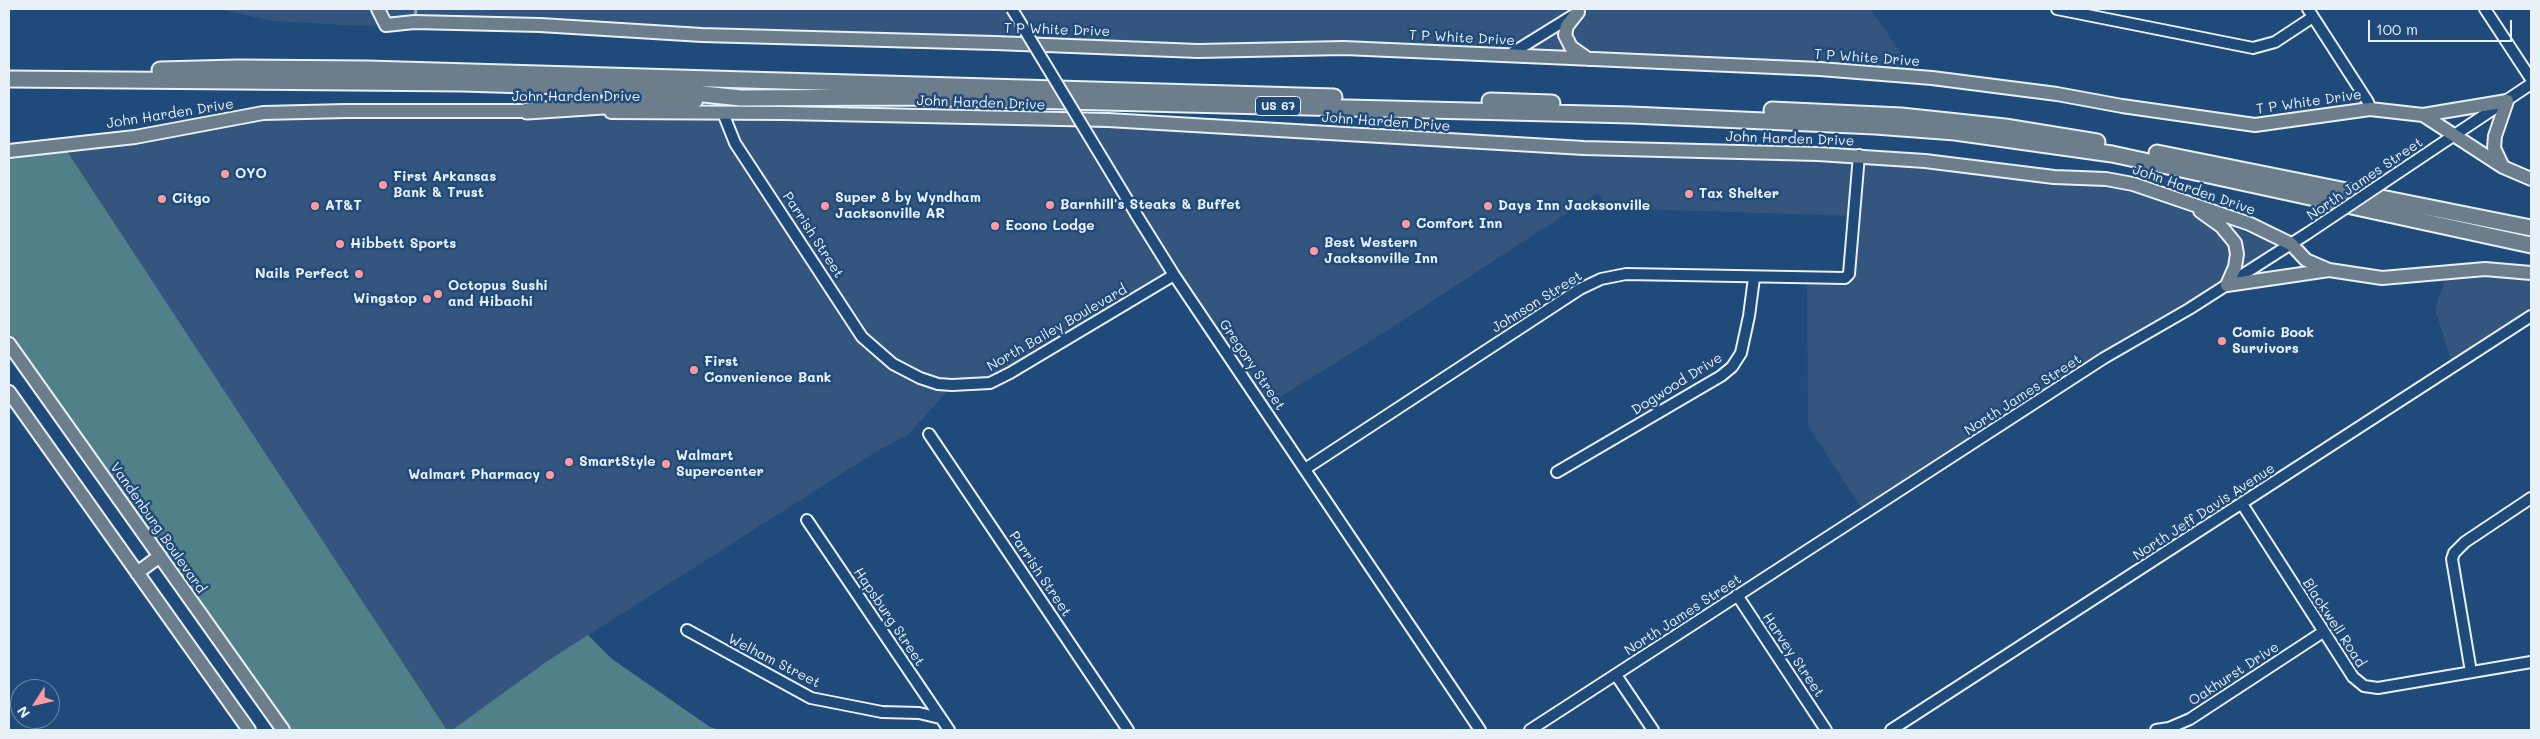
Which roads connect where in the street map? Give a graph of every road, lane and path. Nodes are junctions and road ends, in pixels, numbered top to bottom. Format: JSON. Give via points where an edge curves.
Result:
{"nodes":[{"id":1,"x":378,"y":9,"type":"edge"},
{"id":2,"x":1012,"y":9,"type":"edge"},
{"id":3,"x":2057,"y":9,"type":"edge"},
{"id":4,"x":2485,"y":9,"type":"edge"},
{"id":5,"x":1581,"y":10,"type":"edge"},
{"id":6,"x":2084,"y":11,"type":"edge"},
{"id":7,"x":2311,"y":13,"type":"edge"},
{"id":8,"x":1509,"y":55,"type":"junction"},
{"id":9,"x":1588,"y":59,"type":"junction"},
{"id":10,"x":11,"y":76,"type":"edge"},
{"id":11,"x":2531,"y":79,"type":"edge"},
{"id":12,"x":2531,"y":84,"type":"edge"},
{"id":13,"x":741,"y":98,"type":"junction"},
{"id":14,"x":2507,"y":101,"type":"junction"},
{"id":15,"x":2370,"y":109,"type":"junction"},
{"id":16,"x":527,"y":111,"type":"junction"},
{"id":17,"x":723,"y":113,"type":"junction"},
{"id":18,"x":2423,"y":115,"type":"junction"},
{"id":19,"x":2455,"y":135,"type":"junction"},
{"id":20,"x":9,"y":151,"type":"edge"},
{"id":21,"x":1859,"y":155,"type":"junction"},
{"id":22,"x":2503,"y":167,"type":"junction"},
{"id":23,"x":2531,"y":179,"type":"edge"},
{"id":24,"x":2191,"y":205,"type":"junction"},
{"id":25,"x":2531,"y":228,"type":"edge"},
{"id":26,"x":2291,"y":244,"type":"junction"},
{"id":27,"x":2531,"y":245,"type":"edge"},
{"id":28,"x":2329,"y":270,"type":"junction"},
{"id":29,"x":2531,"y":273,"type":"edge"},
{"id":30,"x":1174,"y":275,"type":"junction"},
{"id":31,"x":1754,"y":278,"type":"junction"},
{"id":32,"x":2227,"y":285,"type":"junction"},
{"id":33,"x":2531,"y":316,"type":"edge"},
{"id":34,"x":9,"y":344,"type":"edge"},
{"id":35,"x":893,"y":364,"type":"joint"},
{"id":36,"x":9,"y":392,"type":"edge"},
{"id":37,"x":929,"y":434,"type":"dead end"},
{"id":38,"x":1305,"y":469,"type":"junction"},
{"id":39,"x":1557,"y":472,"type":"dead end"},
{"id":40,"x":2531,"y":498,"type":"edge"},
{"id":41,"x":2242,"y":504,"type":"junction"},
{"id":42,"x":807,"y":520,"type":"dead end"},
{"id":43,"x":160,"y":556,"type":"junction"},
{"id":44,"x":137,"y":573,"type":"junction"},
{"id":45,"x":1737,"y":595,"type":"junction"},
{"id":46,"x":687,"y":630,"type":"dead end"},
{"id":47,"x":2324,"y":632,"type":"junction"},
{"id":48,"x":2531,"y":662,"type":"edge"},
{"id":49,"x":2471,"y":672,"type":"junction"},
{"id":50,"x":1616,"y":675,"type":"junction"},
{"id":51,"x":940,"y":718,"type":"junction"},
{"id":52,"x":249,"y":730,"type":"edge"},
{"id":53,"x":284,"y":730,"type":"edge"},
{"id":54,"x":949,"y":730,"type":"edge"},
{"id":55,"x":1128,"y":730,"type":"edge"},
{"id":56,"x":1480,"y":730,"type":"edge"},
{"id":57,"x":1530,"y":730,"type":"edge"},
{"id":58,"x":1653,"y":730,"type":"edge"},
{"id":59,"x":1826,"y":730,"type":"edge"},
{"id":60,"x":1891,"y":730,"type":"edge"},
{"id":61,"x":2156,"y":730,"type":"edge"}],
"edges":[{"from":1,"to":8,"type":"main road","name":"T P White Drive","via":[[386,25],[414,22],[530,25],[702,35],[1198,51],[1344,48]]},
{"from":2,"to":30,"type":"street","name":"Gregory Street","bridge":true},
{"from":3,"to":6,"type":"street"},
{"from":4,"to":11,"type":"street"},
{"from":5,"to":8,"type":"street"},
{"from":5,"to":9,"type":"main road","via":[[1565,35],[1571,47]]},
{"from":6,"to":7,"type":"street","via":[[2252,48],[2276,42]]},
{"from":7,"to":15,"type":"street"},
{"from":8,"to":9,"type":"main road","name":"T P White Drive"},
{"from":9,"to":15,"type":"main road","name":"T P White Drive","via":[[1820,69],[1932,78],[2255,125]]},
{"from":10,"to":13,"type":"highway","number":"US 67","via":[[462,82],[656,89]]},
{"from":10,"to":25,"type":"highway","number":"US 67","via":[[237,68],[367,69],[1537,102],[1892,116],[2072,137]]},
{"from":12,"to":14,"type":"street","name":"North James Street"},
{"from":13,"to":16,"type":"highway"},
{"from":13,"to":27,"type":"highway","number":"US 67","via":[[902,97],[1631,115],[1945,131],[2112,154]]},
{"from":14,"to":18,"type":"main road"},
{"from":14,"to":19,"type":"street","name":"North James Street"},
{"from":14,"to":22,"type":"main road","via":[[2496,128],[2494,143]]},
{"from":15,"to":18,"type":"main road","name":"T P White Drive"},
{"from":16,"to":17,"type":"main road","name":"John Harden Drive"},
{"from":16,"to":20,"type":"main road","name":"John Harden Drive","via":[[263,114],[135,137]]},
{"from":17,"to":21,"type":"main road","name":"John Harden Drive","via":[[1108,120],[1584,148]]},
{"from":17,"to":35,"type":"street","name":"Parrish Street","via":[[735,143],[862,337]]},
{"from":18,"to":19,"type":"main road","name":"T P White Drive"},
{"from":19,"to":22,"type":"main road","name":"T P White Drive"},
{"from":19,"to":26,"type":"street","name":"North James Street","bridge":true},
{"from":21,"to":24,"type":"main road","name":"John Harden Drive","via":[[2054,177],[2106,179],[2133,184]]},
{"from":21,"to":31,"type":"street","name":"Johnson Street","via":[[1849,274],[1845,278]]},
{"from":22,"to":23,"type":"main road","name":"T P White Drive"},
{"from":24,"to":26,"type":"main road","name":"John Harden Drive","via":[[2250,224]]},
{"from":24,"to":32,"type":"main road","via":[[2222,226],[2236,243],[2235,267]]},
{"from":26,"to":28,"type":"main road","name":"John Harden Drive","via":[[2306,260]]},
{"from":26,"to":32,"type":"street","name":"North James Street"},
{"from":28,"to":29,"type":"main road","name":"John Harden Drive","via":[[2382,278],[2485,269]]},
{"from":28,"to":32,"type":"main road"},
{"from":30,"to":35,"type":"street","name":"North Bailey Boulevard","via":[[990,383],[970,386],[938,384]]},
{"from":30,"to":38,"type":"street","name":"Gregory Street"},
{"from":31,"to":38,"type":"street","name":"Johnson Street","via":[[1626,274],[1588,284]]},
{"from":31,"to":39,"type":"street","name":"Dogwood Drive","via":[[1741,353],[1732,367]]},
{"from":32,"to":45,"type":"street","name":"North James Street","via":[[2104,358]]},
{"from":33,"to":41,"type":"street","name":"North Jeff Davis Avenue"},
{"from":34,"to":43,"type":"main road","name":"Vandenburg Boulevard"},
{"from":36,"to":44,"type":"main road"},
{"from":37,"to":55,"type":"street","name":"Parrish Street"},
{"from":38,"to":56,"type":"street","name":"Gregory Street"},
{"from":40,"to":49,"type":"street","via":[[2465,542],[2454,553],[2452,559]]},
{"from":41,"to":47,"type":"street","name":"Blackwell Road"},
{"from":41,"to":60,"type":"street","name":"North Jeff Davis Avenue"},
{"from":42,"to":51,"type":"street","name":"Hapsburg Street"},
{"from":43,"to":44,"type":"main road"},
{"from":43,"to":53,"type":"main road","name":"Vandenburg Boulevard"},
{"from":44,"to":52,"type":"main road"},
{"from":45,"to":50,"type":"street","name":"North James Street"},
{"from":45,"to":59,"type":"street","name":"Harvey Street"},
{"from":46,"to":51,"type":"street","name":"Welham Street","via":[[811,698],[882,712],[919,713]]},
{"from":47,"to":49,"type":"street","name":"Blackwell Road","via":[[2353,677],[2370,688]]},
{"from":47,"to":61,"type":"street","name":"Oakhurst Drive","via":[[2190,719]]},
{"from":48,"to":49,"type":"street","name":"Blackwell Road"},
{"from":50,"to":57,"type":"street","name":"North James Street"},
{"from":50,"to":58,"type":"street"},
{"from":51,"to":54,"type":"street","name":"Hapsburg Street"}]}
